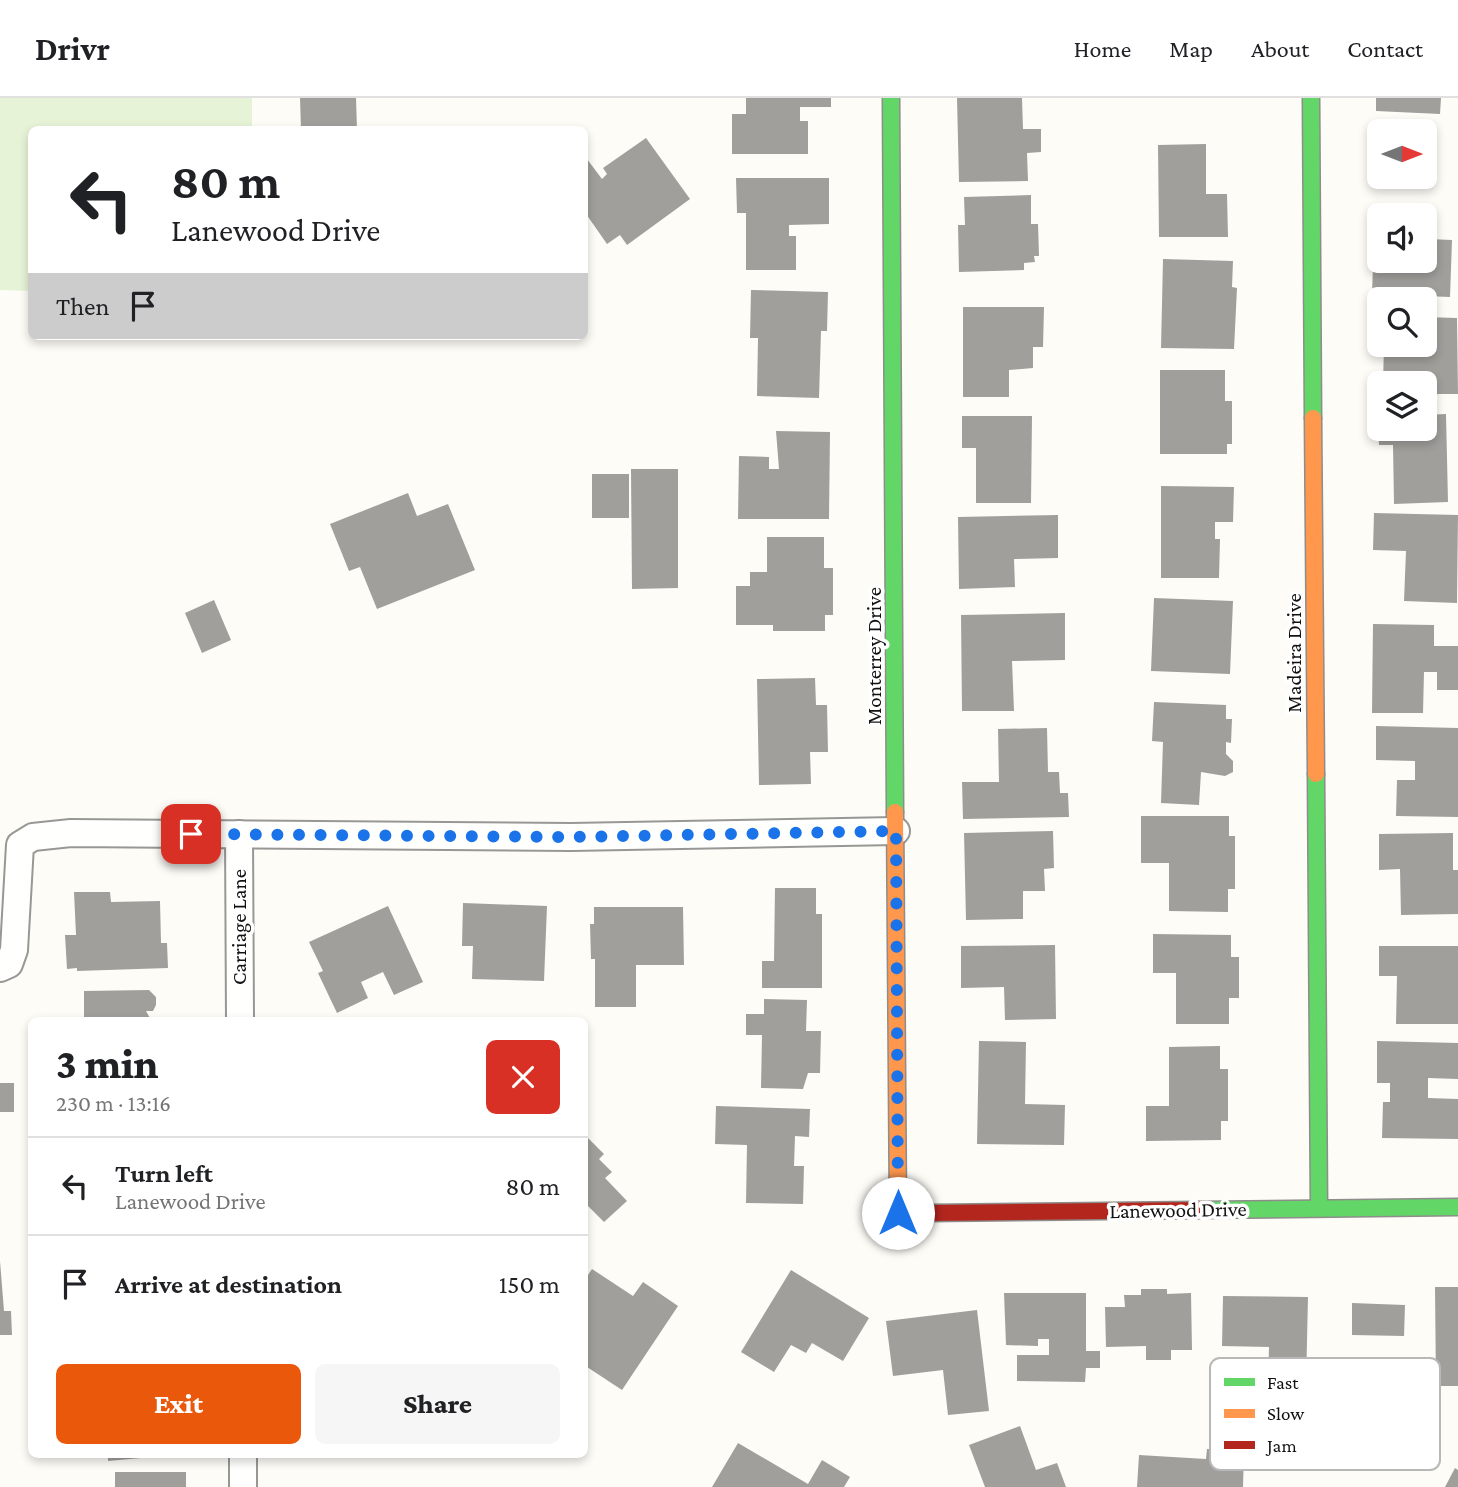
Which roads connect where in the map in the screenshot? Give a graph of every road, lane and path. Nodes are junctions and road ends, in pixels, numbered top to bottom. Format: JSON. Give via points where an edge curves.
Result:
{"nodes":[{"id":1,"x":891,"y":98,"type":"edge"},
{"id":2,"x":1311,"y":98,"type":"edge"},
{"id":3,"x":896,"y":831,"type":"junction"},
{"id":4,"x":239,"y":834,"type":"junction"},
{"id":5,"x":0,"y":968,"type":"edge"},
{"id":6,"x":240,"y":1017,"type":"edge"},
{"id":7,"x":1458,"y":1207,"type":"edge"},
{"id":8,"x":1319,"y":1208,"type":"junction"},
{"id":9,"x":898,"y":1213,"type":"joint"},
{"id":10,"x":243,"y":1458,"type":"edge"},
{"id":11,"x":243,"y":1487,"type":"edge"}],
"edges":[{"from":1,"to":3,"type":"street","name":"Monterrey Drive"},
{"from":2,"to":8,"type":"street","name":"Madeira Drive"},
{"from":3,"to":4,"type":"street","via":[[571,837]]},
{"from":3,"to":9,"type":"street","name":"Monterrey Drive"},
{"from":4,"to":5,"type":"street","via":[[33,837],[20,845],[14,950],[9,964]]},
{"from":4,"to":6,"type":"street","name":"Carriage Lane"},
{"from":7,"to":8,"type":"street","name":"Lanewood Drive"},
{"from":8,"to":9,"type":"street","name":"Lanewood Drive"},
{"from":10,"to":11,"type":"street"}]}
